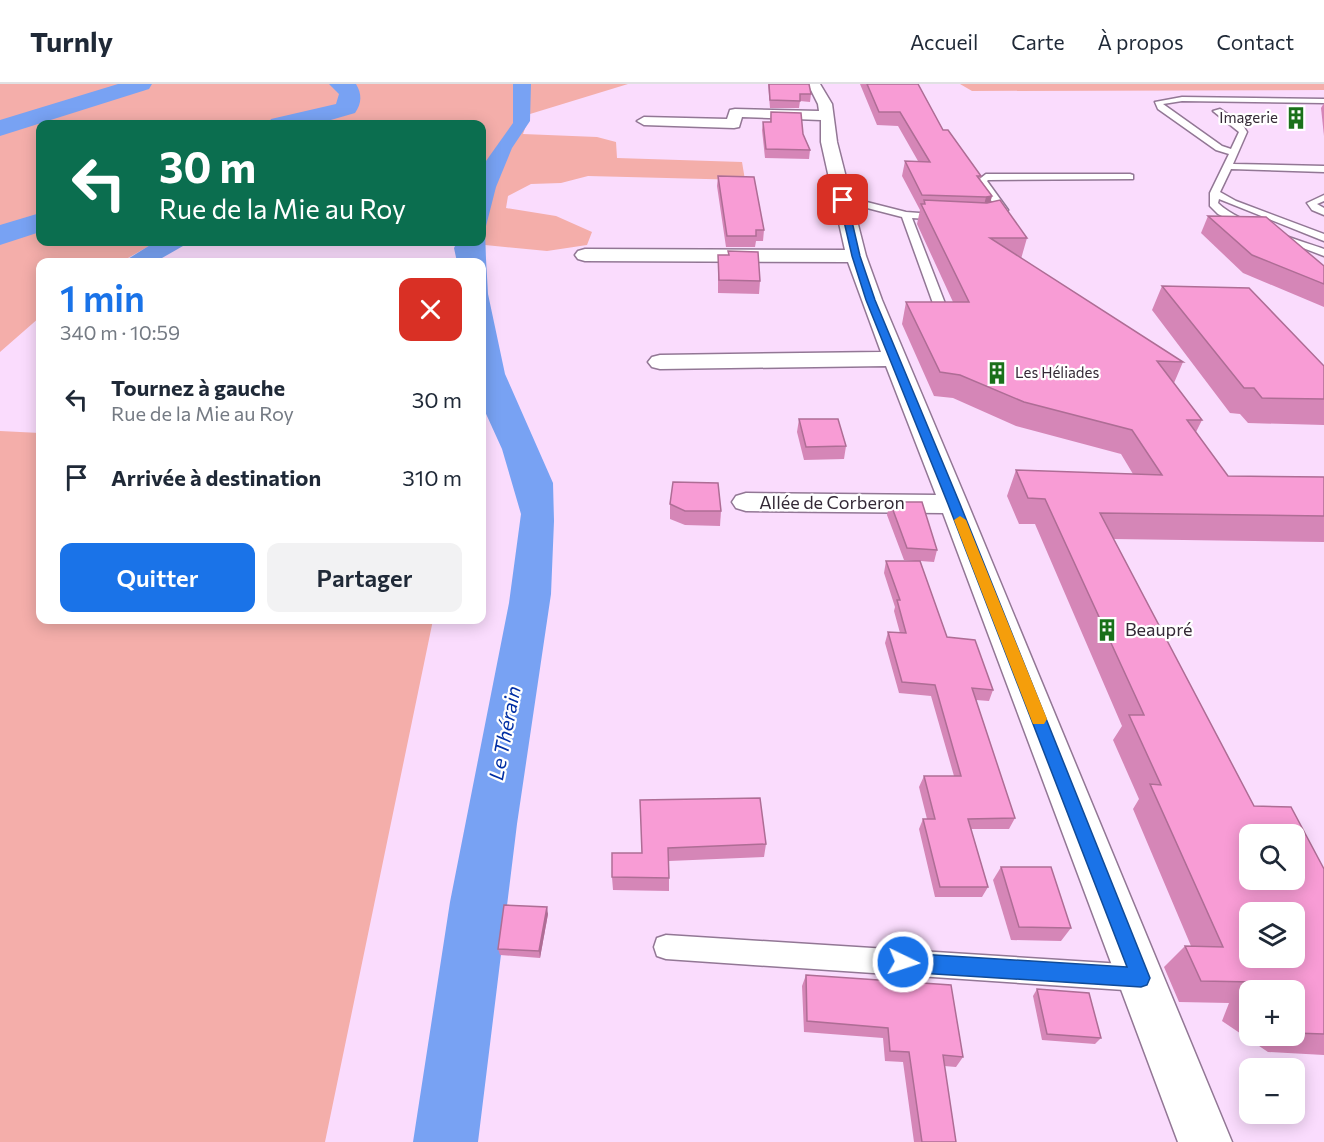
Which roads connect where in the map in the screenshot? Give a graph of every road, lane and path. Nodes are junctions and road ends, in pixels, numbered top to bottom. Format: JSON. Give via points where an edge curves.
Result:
{"nodes":[{"id":1,"x":814,"y":84,"type":"edge"},
{"id":2,"x":1223,"y":101,"type":"junction"},
{"id":3,"x":1239,"y":101,"type":"junction"},
{"id":4,"x":1324,"y":101,"type":"edge"},
{"id":5,"x":1166,"y":110,"type":"junction"},
{"id":6,"x":1187,"y":110,"type":"dead end"},
{"id":7,"x":1217,"y":111,"type":"junction"},
{"id":8,"x":828,"y":116,"type":"junction"},
{"id":9,"x":1201,"y":120,"type":"dead end"},
{"id":10,"x":644,"y":121,"type":"dead end"},
{"id":11,"x":1180,"y":121,"type":"junction"},
{"id":12,"x":1234,"y":153,"type":"junction"},
{"id":13,"x":1228,"y":166,"type":"junction"},
{"id":14,"x":1324,"y":169,"type":"edge"},
{"id":15,"x":1130,"y":177,"type":"dead end"},
{"id":16,"x":1215,"y":193,"type":"junction"},
{"id":17,"x":1324,"y":198,"type":"edge"},
{"id":18,"x":843,"y":200,"type":"junction"},
{"id":19,"x":1324,"y":212,"type":"edge"},
{"id":20,"x":906,"y":216,"type":"junction"},
{"id":21,"x":949,"y":217,"type":"edge"},
{"id":22,"x":982,"y":218,"type":"edge"},
{"id":23,"x":1324,"y":238,"type":"edge"},
{"id":24,"x":1324,"y":253,"type":"edge"},
{"id":25,"x":585,"y":255,"type":"dead end"},
{"id":26,"x":856,"y":256,"type":"junction"},
{"id":27,"x":940,"y":306,"type":"edge"},
{"id":28,"x":894,"y":359,"type":"junction"},
{"id":29,"x":660,"y":362,"type":"dead end"},
{"id":30,"x":746,"y":502,"type":"dead end"},
{"id":31,"x":954,"y":504,"type":"junction"},
{"id":32,"x":666,"y":947,"type":"dead end"},
{"id":33,"x":1141,"y":978,"type":"junction"},
{"id":34,"x":1205,"y":1142,"type":"edge"}],
"edges":[{"from":1,"to":8,"type":"street"},
{"from":2,"to":3,"type":"lane"},
{"from":2,"to":5,"type":"lane","via":[[1162,97],[1158,105]]},
{"from":2,"to":7,"type":"lane","via":[[1215,106]]},
{"from":3,"to":4,"type":"lane"},
{"from":3,"to":7,"type":"lane"},
{"from":5,"to":6,"type":"lane"},
{"from":5,"to":11,"type":"lane"},
{"from":7,"to":12,"type":"lane","via":[[1243,130]]},
{"from":8,"to":10,"type":"street","via":[[735,113],[734,124]]},
{"from":8,"to":18,"type":"street","via":[[829,142]]},
{"from":9,"to":11,"type":"lane"},
{"from":11,"to":12,"type":"lane","via":[[1219,148]]},
{"from":12,"to":13,"type":"lane"},
{"from":13,"to":14,"type":"lane"},
{"from":13,"to":16,"type":"lane"},
{"from":15,"to":22,"type":"lane","via":[[986,177],[982,181],[1003,212]]},
{"from":16,"to":23,"type":"lane"},
{"from":16,"to":24,"type":"lane","via":[[1213,204],[1221,212]]},
{"from":17,"to":19,"type":"lane","via":[[1312,203]]},
{"from":18,"to":20,"type":"lane"},
{"from":18,"to":26,"type":"street"},
{"from":20,"to":21,"type":"lane"},
{"from":20,"to":27,"type":"lane"},
{"from":25,"to":26,"type":"street"},
{"from":26,"to":28,"type":"street"},
{"from":28,"to":29,"type":"street"},
{"from":28,"to":31,"type":"street"},
{"from":30,"to":31,"type":"street","name":"Allée de Corberon"},
{"from":31,"to":33,"type":"street"},
{"from":32,"to":33,"type":"lane"},
{"from":33,"to":34,"type":"street"}]}
